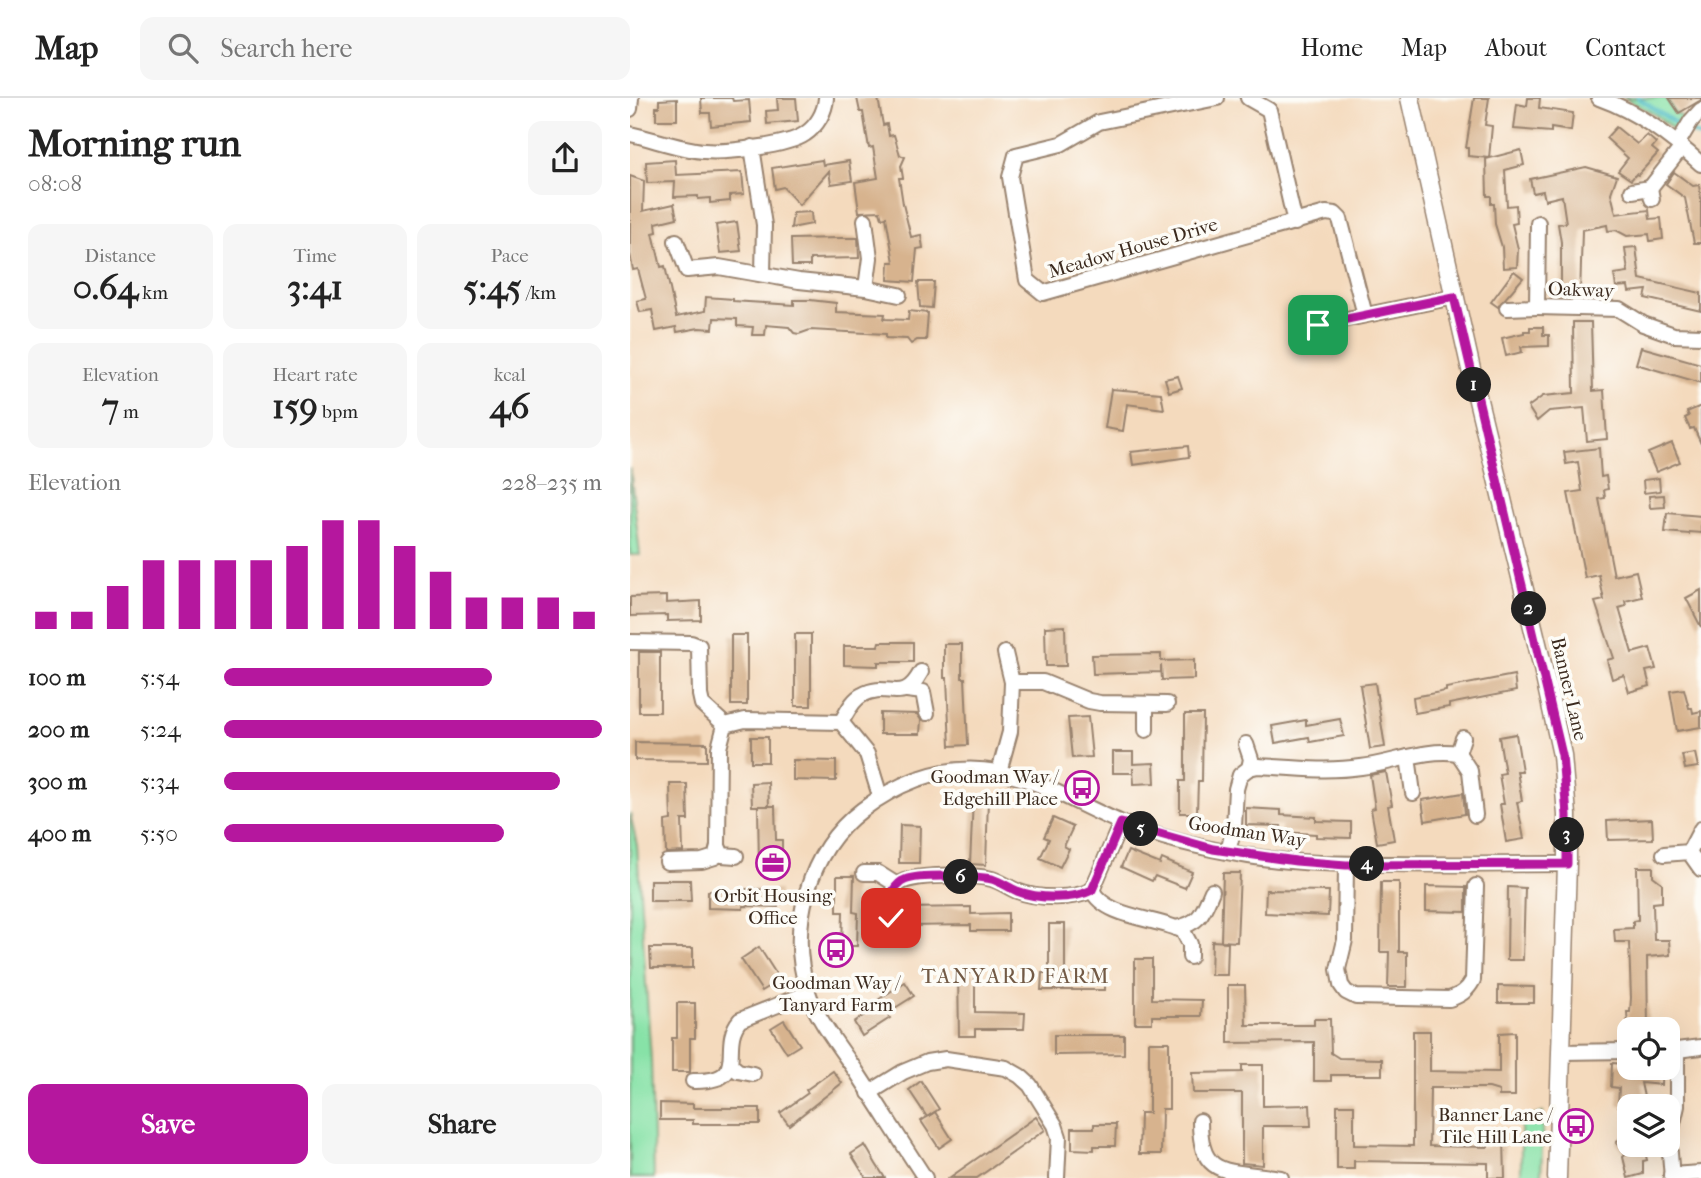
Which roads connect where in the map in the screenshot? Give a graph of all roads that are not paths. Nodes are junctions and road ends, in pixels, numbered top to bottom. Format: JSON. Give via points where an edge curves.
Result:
{"nodes":[{"id":1,"x":631,"y":98,"type":"edge"},
{"id":2,"x":826,"y":98,"type":"edge"},
{"id":3,"x":1217,"y":98,"type":"edge"},
{"id":4,"x":1248,"y":98,"type":"edge"},
{"id":5,"x":1410,"y":98,"type":"edge"},
{"id":6,"x":1601,"y":98,"type":"edge"},
{"id":7,"x":630,"y":109,"type":"edge"},
{"id":8,"x":1696,"y":115,"type":"edge"},
{"id":9,"x":630,"y":134,"type":"edge"},
{"id":10,"x":1681,"y":142,"type":"junction"},
{"id":11,"x":752,"y":147,"type":"junction"},
{"id":12,"x":1701,"y":164,"type":"edge"},
{"id":13,"x":1632,"y":191,"type":"dead end"},
{"id":14,"x":865,"y":220,"type":"dead end"},
{"id":15,"x":1295,"y":223,"type":"junction"},
{"id":16,"x":1538,"y":223,"type":"dead end"},
{"id":17,"x":676,"y":241,"type":"dead end"},
{"id":18,"x":763,"y":274,"type":"junction"},
{"id":19,"x":866,"y":288,"type":"junction"},
{"id":20,"x":899,"y":295,"type":"dead end"},
{"id":21,"x":1454,"y":297,"type":"junction"},
{"id":22,"x":1537,"y":307,"type":"junction"},
{"id":23,"x":1507,"y":308,"type":"dead end"},
{"id":24,"x":1366,"y":315,"type":"junction"},
{"id":25,"x":1318,"y":325,"type":"dead end"},
{"id":26,"x":1701,"y":336,"type":"edge"},
{"id":27,"x":630,"y":642,"type":"edge"},
{"id":28,"x":1006,"y":653,"type":"dead end"},
{"id":29,"x":921,"y":672,"type":"dead end"},
{"id":30,"x":1012,"y":682,"type":"junction"},
{"id":31,"x":907,"y":691,"type":"junction"},
{"id":32,"x":1146,"y":704,"type":"junction"},
{"id":33,"x":1167,"y":704,"type":"dead end"},
{"id":34,"x":927,"y":713,"type":"dead end"},
{"id":35,"x":841,"y":722,"type":"junction"},
{"id":36,"x":725,"y":725,"type":"junction"},
{"id":37,"x":1146,"y":730,"type":"dead end"},
{"id":38,"x":1463,"y":738,"type":"dead end"},
{"id":39,"x":1246,"y":744,"type":"dead end"},
{"id":40,"x":1458,"y":752,"type":"junction"},
{"id":41,"x":1408,"y":757,"type":"junction"},
{"id":42,"x":1249,"y":768,"type":"junction"},
{"id":43,"x":999,"y":772,"type":"junction"},
{"id":44,"x":1413,"y":793,"type":"dead end"},
{"id":45,"x":880,"y":796,"type":"junction"},
{"id":46,"x":1475,"y":815,"type":"dead end"},
{"id":47,"x":1121,"y":823,"type":"junction"},
{"id":48,"x":1701,"y":829,"type":"edge"},
{"id":49,"x":718,"y":846,"type":"junction"},
{"id":50,"x":1228,"y":852,"type":"junction"},
{"id":51,"x":1689,"y":852,"type":"junction"},
{"id":52,"x":1664,"y":854,"type":"dead end"},
{"id":53,"x":736,"y":856,"type":"dead end"},
{"id":54,"x":667,"y":862,"type":"dead end"},
{"id":55,"x":1567,"y":864,"type":"junction"},
{"id":56,"x":1346,"y":865,"type":"junction"},
{"id":57,"x":1701,"y":869,"type":"edge"},
{"id":58,"x":864,"y":873,"type":"dead end"},
{"id":59,"x":897,"y":885,"type":"junction"},
{"id":60,"x":1476,"y":886,"type":"dead end"},
{"id":61,"x":1092,"y":890,"type":"junction"},
{"id":62,"x":1212,"y":891,"type":"dead end"},
{"id":63,"x":891,"y":918,"type":"dead end"},
{"id":64,"x":1176,"y":928,"type":"junction"},
{"id":65,"x":1190,"y":957,"type":"dead end"},
{"id":66,"x":808,"y":993,"type":"junction"},
{"id":67,"x":1701,"y":1047,"type":"edge"},
{"id":68,"x":1680,"y":1050,"type":"edge"},
{"id":69,"x":1617,"y":1051,"type":"edge"},
{"id":70,"x":1561,"y":1052,"type":"junction"},
{"id":71,"x":732,"y":1066,"type":"junction"},
{"id":72,"x":753,"y":1074,"type":"dead end"},
{"id":73,"x":1675,"y":1080,"type":"edge"},
{"id":74,"x":693,"y":1081,"type":"dead end"},
{"id":75,"x":869,"y":1093,"type":"junction"},
{"id":76,"x":1200,"y":1121,"type":"dead end"},
{"id":77,"x":1701,"y":1173,"type":"edge"},
{"id":78,"x":1672,"y":1176,"type":"edge"},
{"id":79,"x":1222,"y":1177,"type":"edge"},
{"id":80,"x":925,"y":1178,"type":"edge"},
{"id":81,"x":1057,"y":1178,"type":"edge"},
{"id":82,"x":1281,"y":1178,"type":"edge"},
{"id":83,"x":1558,"y":1178,"type":"edge"}],
"edges":[{"from":1,"to":7,"type":"street"},
{"from":2,"to":11,"type":"street","via":[[819,121],[806,134]]},
{"from":3,"to":15,"type":"street","name":"Meadow House Drive","via":[[1099,122],[1061,144],[1016,155],[1010,177],[1027,280],[1042,293]]},
{"from":4,"to":15,"type":"street","via":[[1269,110]]},
{"from":5,"to":21,"type":"street","name":"Banner Lane"},
{"from":6,"to":10,"type":"street"},
{"from":8,"to":10,"type":"street"},
{"from":9,"to":11,"type":"street","via":[[701,151]]},
{"from":10,"to":12,"type":"street"},
{"from":10,"to":13,"type":"street","via":[[1651,193]]},
{"from":11,"to":18,"type":"street","via":[[764,225]]},
{"from":14,"to":19,"type":"street","via":[[870,258]]},
{"from":15,"to":24,"type":"street","name":"Meadow House Drive","via":[[1326,213],[1340,219]]},
{"from":16,"to":22,"type":"street","name":"Oakway"},
{"from":17,"to":18,"type":"street","via":[[687,270],[719,267]]},
{"from":18,"to":19,"type":"street"},
{"from":19,"to":20,"type":"street"},
{"from":21,"to":24,"type":"street"},
{"from":21,"to":55,"type":"street","name":"Banner Lane","via":[[1562,755]]},
{"from":22,"to":23,"type":"street","name":"Oakway"},
{"from":22,"to":26,"type":"street","name":"Oakway","via":[[1619,309],[1674,335]]},
{"from":24,"to":25,"type":"street"},
{"from":27,"to":36,"type":"street","via":[[699,646],[702,704]]},
{"from":28,"to":30,"type":"street"},
{"from":29,"to":31,"type":"street"},
{"from":30,"to":32,"type":"street","via":[[1043,682],[1100,703]]},
{"from":30,"to":43,"type":"street","via":[[1010,732]]},
{"from":31,"to":34,"type":"street","via":[[923,692]]},
{"from":31,"to":35,"type":"street","via":[[860,695]]},
{"from":32,"to":33,"type":"street"},
{"from":32,"to":37,"type":"street"},
{"from":35,"to":36,"type":"street","via":[[745,720]]},
{"from":35,"to":45,"type":"street","via":[[867,754]]},
{"from":36,"to":49,"type":"street","via":[[719,748]]},
{"from":38,"to":40,"type":"street"},
{"from":39,"to":42,"type":"street"},
{"from":40,"to":41,"type":"street","via":[[1440,750]]},
{"from":40,"to":46,"type":"street","via":[[1470,772]]},
{"from":41,"to":42,"type":"street","via":[[1320,771]]},
{"from":41,"to":44,"type":"street"},
{"from":42,"to":50,"type":"street","via":[[1240,775],[1236,789]]},
{"from":43,"to":45,"type":"street","name":"Goodman Way","via":[[961,770],[928,775]]},
{"from":43,"to":47,"type":"street","name":"Goodman Way","via":[[1025,779]]},
{"from":45,"to":66,"type":"street","name":"Goodman Way","via":[[835,837],[803,903],[801,948]]},
{"from":47,"to":50,"type":"street","name":"Goodman Way"},
{"from":47,"to":61,"type":"street"},
{"from":48,"to":51,"type":"street"},
{"from":49,"to":53,"type":"street","via":[[722,855]]},
{"from":49,"to":54,"type":"street","via":[[715,857]]},
{"from":50,"to":56,"type":"street","name":"Goodman Way"},
{"from":51,"to":52,"type":"street"},
{"from":51,"to":57,"type":"street"},
{"from":55,"to":56,"type":"street","name":"Goodman Way"},
{"from":55,"to":70,"type":"street","name":"Banner Lane"},
{"from":56,"to":60,"type":"street","via":[[1345,940],[1338,969],[1340,985],[1356,997],[1449,999],[1469,988]]},
{"from":58,"to":59,"type":"street","via":[[878,873]]},
{"from":59,"to":61,"type":"street","via":[[917,877],[982,877],[1039,896]]},
{"from":59,"to":63,"type":"street"},
{"from":61,"to":64,"type":"street","via":[[1098,900],[1113,908]]},
{"from":62,"to":64,"type":"street","via":[[1194,923]]},
{"from":64,"to":65,"type":"street","via":[[1188,938]]},
{"from":66,"to":71,"type":"street","via":[[740,1020],[731,1038]]},
{"from":66,"to":75,"type":"street","name":"Goodman Way"},
{"from":67,"to":68,"type":"street"},
{"from":69,"to":70,"type":"street"},
{"from":70,"to":83,"type":"street","name":"Banner Lane"},
{"from":71,"to":72,"type":"street"},
{"from":71,"to":74,"type":"street","via":[[709,1082]]},
{"from":73,"to":78,"type":"street","via":[[1677,1106],[1669,1141]]},
{"from":75,"to":80,"type":"street","name":"Goodman Way"},
{"from":75,"to":81,"type":"street","via":[[927,1062],[946,1059],[1006,1068],[1030,1085],[1055,1125],[1059,1137]]},
{"from":76,"to":79,"type":"street","via":[[1203,1160]]},
{"from":77,"to":78,"type":"street"},
{"from":79,"to":82,"type":"street"}]}
